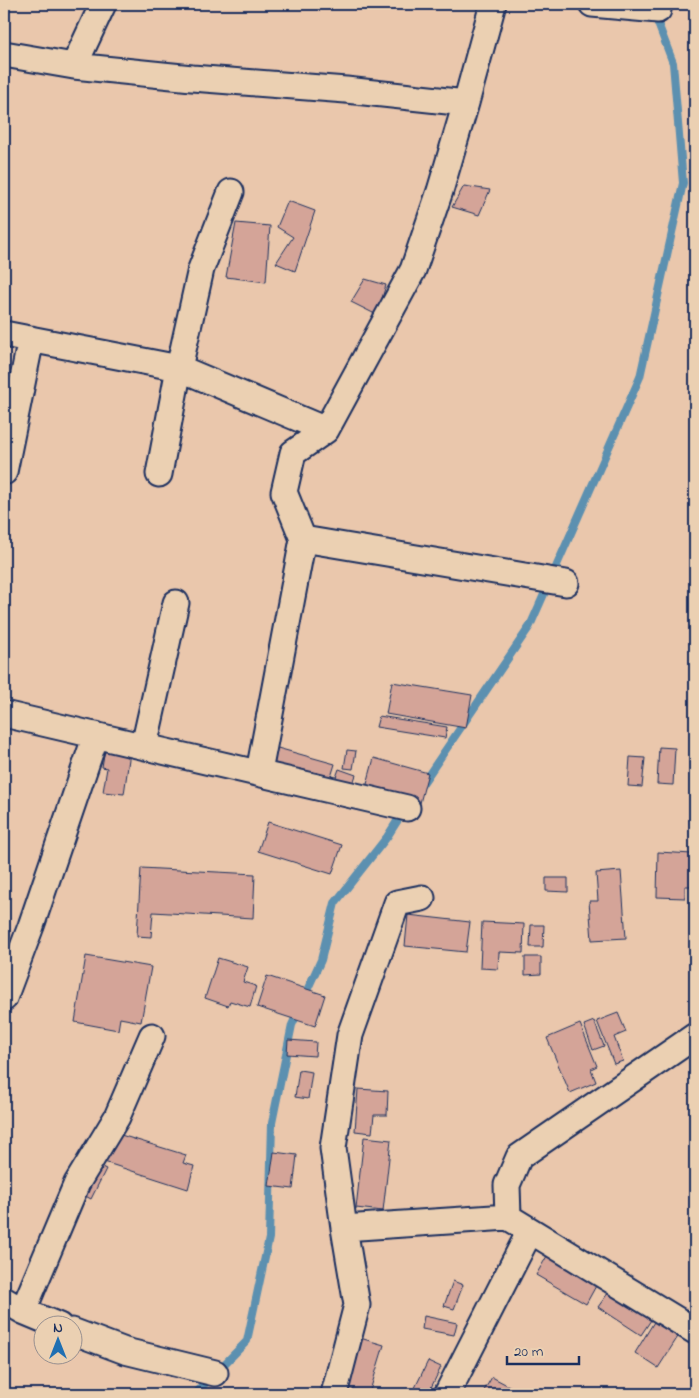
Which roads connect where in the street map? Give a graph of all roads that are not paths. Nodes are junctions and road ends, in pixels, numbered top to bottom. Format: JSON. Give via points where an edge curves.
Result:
{"nodes":[{"id":1,"x":103,"y":4,"type":"edge"},
{"id":2,"x":493,"y":4,"type":"edge"},
{"id":3,"x":592,"y":4,"type":"edge"},
{"id":4,"x":657,"y":4,"type":"edge"},
{"id":5,"x":4,"y":54,"type":"edge"},
{"id":6,"x":74,"y":66,"type":"junction"},
{"id":7,"x":466,"y":103,"type":"junction"},
{"id":8,"x":231,"y":192,"type":"dead end"},
{"id":9,"x":4,"y":334,"type":"edge"},
{"id":10,"x":31,"y":340,"type":"junction"},
{"id":11,"x":179,"y":368,"type":"junction"},
{"id":12,"x":326,"y":430,"type":"junction"},
{"id":13,"x":4,"y":472,"type":"edge"},
{"id":14,"x":159,"y":474,"type":"dead end"},
{"id":15,"x":303,"y":539,"type":"junction"},
{"id":16,"x":566,"y":583,"type":"dead end"},
{"id":17,"x":176,"y":603,"type":"dead end"},
{"id":18,"x":4,"y":714,"type":"edge"},
{"id":19,"x":96,"y":735,"type":"junction"},
{"id":20,"x":144,"y":746,"type":"junction"},
{"id":21,"x":259,"y":772,"type":"junction"},
{"id":22,"x":407,"y":808,"type":"dead end"},
{"id":23,"x":422,"y":898,"type":"dead end"},
{"id":24,"x":4,"y":998,"type":"edge"},
{"id":25,"x":152,"y":1036,"type":"dead end"},
{"id":26,"x":695,"y":1036,"type":"edge"},
{"id":27,"x":508,"y":1217,"type":"junction"},
{"id":28,"x":344,"y":1228,"type":"junction"},
{"id":29,"x":530,"y":1231,"type":"junction"},
{"id":30,"x":14,"y":1306,"type":"edge"},
{"id":31,"x":36,"y":1316,"type":"edge"},
{"id":32,"x":695,"y":1331,"type":"edge"},
{"id":33,"x":82,"y":1335,"type":"edge"},
{"id":34,"x":215,"y":1372,"type":"dead end"},
{"id":35,"x":334,"y":1394,"type":"edge"},
{"id":36,"x":447,"y":1394,"type":"edge"}],
"edges":[{"from":1,"to":6,"type":"street"},
{"from":2,"to":7,"type":"street"},
{"from":3,"to":4,"type":"street","via":[[658,10]]},
{"from":5,"to":6,"type":"street"},
{"from":6,"to":7,"type":"street"},
{"from":7,"to":12,"type":"street","via":[[413,270]]},
{"from":8,"to":11,"type":"street","via":[[201,269]]},
{"from":9,"to":10,"type":"street"},
{"from":10,"to":11,"type":"street"},
{"from":10,"to":13,"type":"street"},
{"from":11,"to":12,"type":"street"},
{"from":11,"to":14,"type":"street"},
{"from":12,"to":15,"type":"street","via":[[293,453],[284,492]]},
{"from":15,"to":16,"type":"street"},
{"from":15,"to":21,"type":"street"},
{"from":17,"to":20,"type":"street"},
{"from":18,"to":19,"type":"street"},
{"from":19,"to":20,"type":"street"},
{"from":19,"to":24,"type":"street"},
{"from":20,"to":21,"type":"street"},
{"from":21,"to":22,"type":"street"},
{"from":23,"to":28,"type":"street","via":[[397,903],[350,1035],[333,1148]]},
{"from":25,"to":30,"type":"street","via":[[117,1118],[78,1183]]},
{"from":26,"to":27,"type":"street","via":[[519,1157],[507,1185]]},
{"from":27,"to":28,"type":"street"},
{"from":27,"to":29,"type":"street"},
{"from":28,"to":35,"type":"street","via":[[357,1305]]},
{"from":29,"to":32,"type":"street"},
{"from":29,"to":36,"type":"street"},
{"from":30,"to":31,"type":"street"},
{"from":33,"to":34,"type":"street","via":[[125,1351]]}]}
